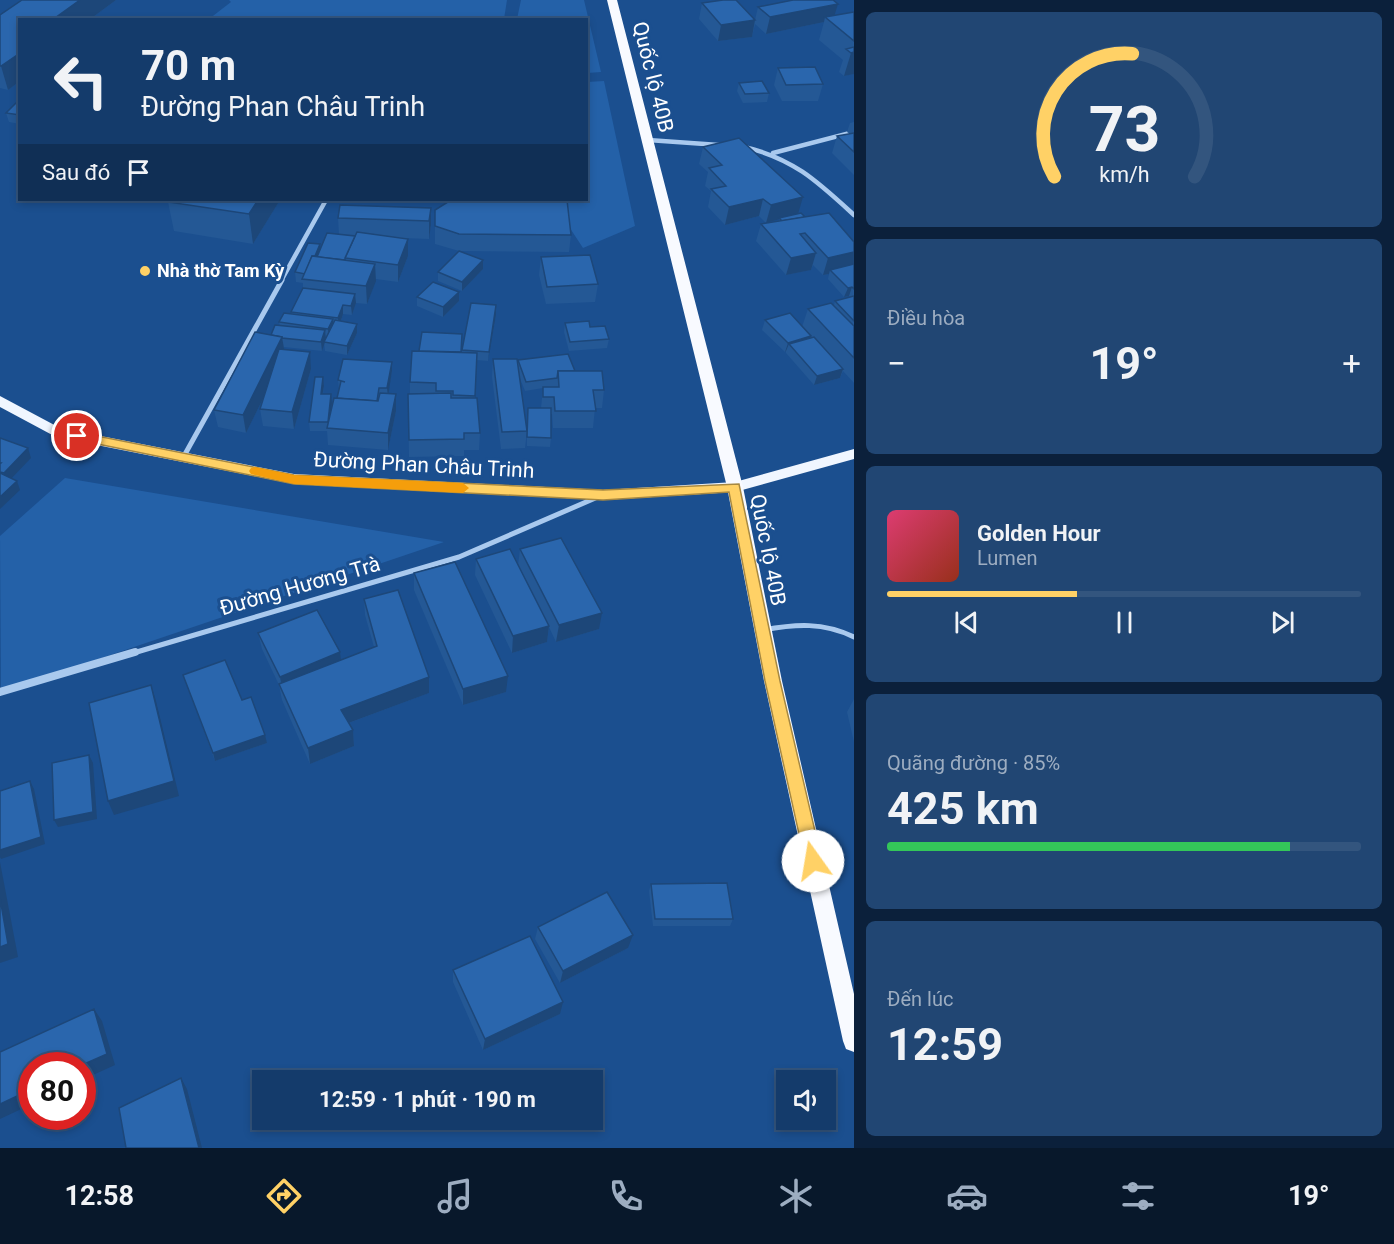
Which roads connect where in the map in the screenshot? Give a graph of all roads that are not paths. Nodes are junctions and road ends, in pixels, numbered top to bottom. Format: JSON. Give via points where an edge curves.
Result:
{"nodes":[{"id":1,"x":612,"y":0,"type":"edge"},
{"id":2,"x":854,"y":132,"type":"edge"},
{"id":3,"x":648,"y":140,"type":"junction"},
{"id":4,"x":724,"y":145,"type":"edge"},
{"id":5,"x":735,"y":146,"type":"edge"},
{"id":6,"x":772,"y":153,"type":"junction"},
{"id":7,"x":325,"y":201,"type":"edge"},
{"id":8,"x":854,"y":215,"type":"edge"},
{"id":9,"x":0,"y":402,"type":"edge"},
{"id":10,"x":854,"y":454,"type":"edge"},
{"id":11,"x":184,"y":456,"type":"junction"},
{"id":12,"x":735,"y":487,"type":"junction"},
{"id":13,"x":603,"y":495,"type":"junction"},
{"id":14,"x":763,"y":630,"type":"junction"},
{"id":15,"x":854,"y":637,"type":"edge"},
{"id":16,"x":0,"y":692,"type":"edge"},
{"id":17,"x":854,"y":1041,"type":"edge"}],
"edges":[{"from":1,"to":3,"type":"highway","name":"Quốc lộ 40B"},
{"from":2,"to":6,"type":"street"},
{"from":3,"to":4,"type":"street"},
{"from":3,"to":12,"type":"highway","name":"Quốc lộ 40B"},
{"from":5,"to":6,"type":"street"},
{"from":6,"to":8,"type":"street","via":[[806,172]]},
{"from":7,"to":11,"type":"street"},
{"from":9,"to":11,"type":"main road","name":"Đường Phan Châu Trinh","via":[[56,432]]},
{"from":10,"to":12,"type":"main road","name":"Đường Phan Châu Trinh"},
{"from":11,"to":13,"type":"main road","name":"Đường Phan Châu Trinh","via":[[294,479]]},
{"from":12,"to":13,"type":"main road","name":"Đường Phan Châu Trinh"},
{"from":12,"to":14,"type":"highway","name":"Quốc lộ 40B"},
{"from":13,"to":16,"type":"street","name":"Đường Hương Trà","via":[[459,556]]},
{"from":14,"to":15,"type":"street","via":[[804,623]]},
{"from":14,"to":17,"type":"highway","name":"Quốc lộ 40B"}]}
